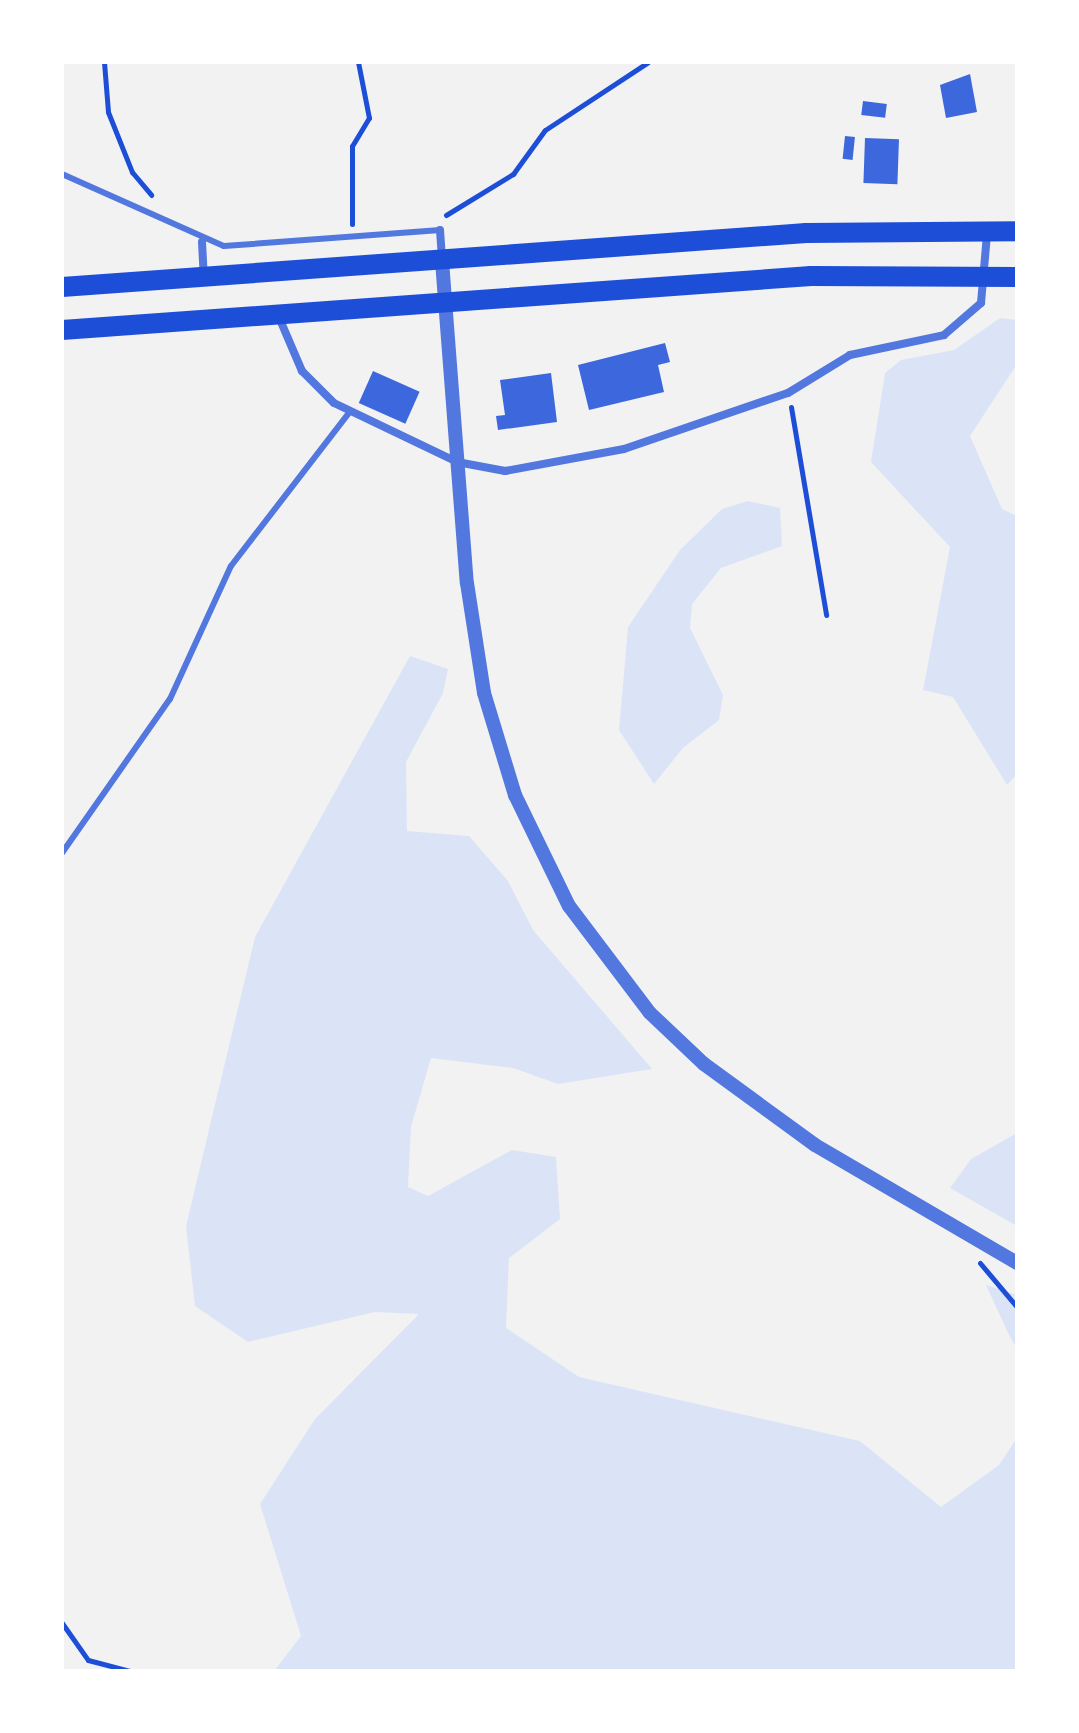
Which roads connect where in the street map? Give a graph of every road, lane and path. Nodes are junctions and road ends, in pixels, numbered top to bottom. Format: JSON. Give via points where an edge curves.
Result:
{"nodes":[{"id":1,"x":104,"y":62,"type":"edge"},
{"id":2,"x":358,"y":62,"type":"edge"},
{"id":3,"x":648,"y":62,"type":"edge"},
{"id":4,"x":62,"y":174,"type":"edge"},
{"id":5,"x":180,"y":229,"type":"junction"},
{"id":6,"x":988,"y":229,"type":"junction"},
{"id":7,"x":440,"y":230,"type":"junction"},
{"id":8,"x":1017,"y":231,"type":"edge"},
{"id":9,"x":352,"y":237,"type":"junction"},
{"id":10,"x":202,"y":242,"type":"junction"},
{"id":11,"x":442,"y":261,"type":"junction"},
{"id":12,"x":985,"y":275,"type":"junction"},
{"id":13,"x":1017,"y":277,"type":"edge"},
{"id":14,"x":204,"y":278,"type":"junction"},
{"id":15,"x":62,"y":287,"type":"edge"},
{"id":16,"x":445,"y":303,"type":"junction"},
{"id":17,"x":278,"y":315,"type":"junction"},
{"id":18,"x":62,"y":330,"type":"edge"},
{"id":19,"x":788,"y":393,"type":"junction"},
{"id":20,"x":349,"y":413,"type":"junction"},
{"id":21,"x":457,"y":462,"type":"junction"},
{"id":22,"x":826,"y":615,"type":"dead end"},
{"id":23,"x":62,"y":853,"type":"edge"},
{"id":24,"x":977,"y":1240,"type":"junction"},
{"id":25,"x":1017,"y":1263,"type":"edge"},
{"id":26,"x":1017,"y":1307,"type":"edge"},
{"id":27,"x":62,"y":1623,"type":"edge"},
{"id":28,"x":130,"y":1671,"type":"edge"}],
"edges":[{"from":1,"to":5,"type":"path","via":[[108,112],[132,172]]},
{"from":2,"to":9,"type":"path","via":[[369,118],[352,146]]},
{"from":3,"to":7,"type":"path","via":[[545,130],[513,174],[458,202]]},
{"from":4,"to":5,"type":"lane"},
{"from":5,"to":10,"type":"lane"},
{"from":6,"to":8,"type":"main road"},
{"from":6,"to":11,"type":"main road","via":[[806,233]]},
{"from":6,"to":12,"type":"street"},
{"from":7,"to":9,"type":"lane"},
{"from":7,"to":11,"type":"street"},
{"from":9,"to":10,"type":"lane"},
{"from":10,"to":14,"type":"street"},
{"from":11,"to":14,"type":"main road"},
{"from":11,"to":16,"type":"street"},
{"from":12,"to":13,"type":"main road"},
{"from":12,"to":16,"type":"main road","via":[[811,276]]},
{"from":12,"to":19,"type":"street","via":[[981,303],[958,327],[930,341],[850,355]]},
{"from":14,"to":15,"type":"main road"},
{"from":16,"to":17,"type":"main road"},
{"from":16,"to":21,"type":"street"},
{"from":17,"to":18,"type":"main road"},
{"from":17,"to":20,"type":"street","via":[[302,371]]},
{"from":19,"to":21,"type":"street","via":[[624,449],[505,471]]},
{"from":19,"to":22,"type":"path"},
{"from":20,"to":21,"type":"street"},
{"from":20,"to":23,"type":"lane","via":[[231,566],[170,699]]},
{"from":21,"to":24,"type":"street","via":[[475,643],[496,742],[532,835],[589,938],[704,1064],[815,1145]]},
{"from":24,"to":25,"type":"street"},
{"from":24,"to":26,"type":"path","via":[[982,1273]]},
{"from":27,"to":28,"type":"path","via":[[88,1660]]}]}
